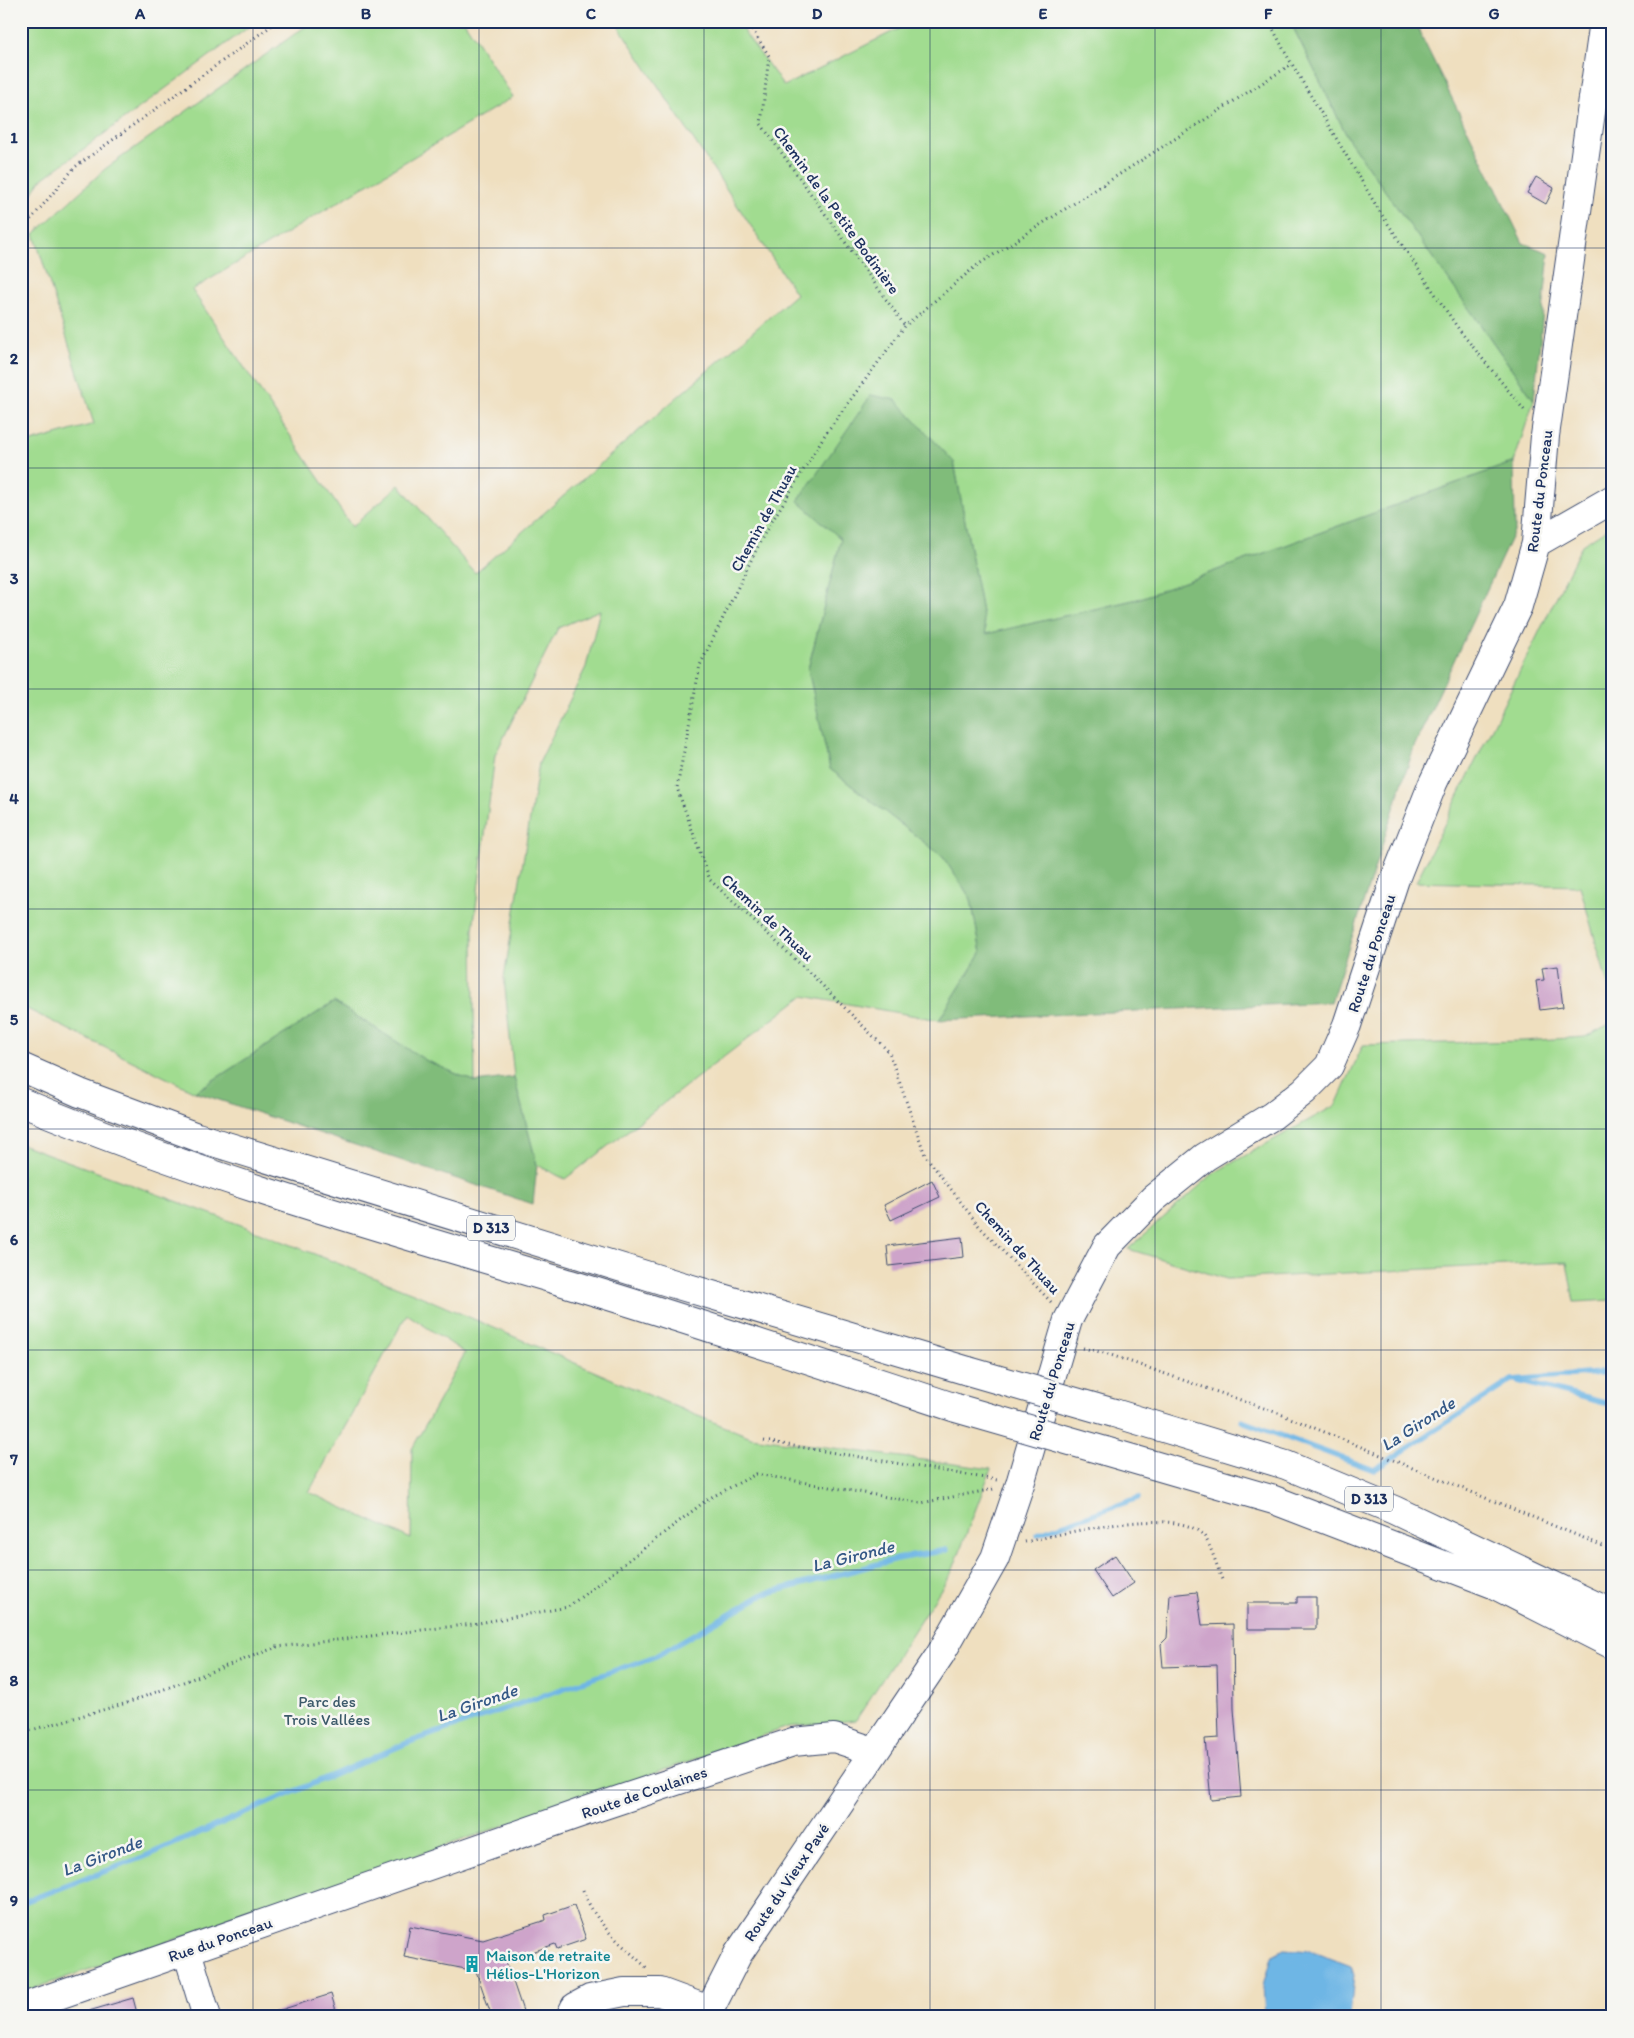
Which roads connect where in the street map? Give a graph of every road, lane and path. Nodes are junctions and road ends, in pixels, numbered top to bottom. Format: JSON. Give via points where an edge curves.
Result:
{"nodes":[{"id":1,"x":278,"y":21,"type":"edge"},
{"id":2,"x":747,"y":21,"type":"edge"},
{"id":3,"x":1269,"y":21,"type":"edge"},
{"id":4,"x":1604,"y":21,"type":"edge"},
{"id":5,"x":1292,"y":64,"type":"junction"},
{"id":6,"x":21,"y":232,"type":"edge"},
{"id":7,"x":905,"y":326,"type":"junction"},
{"id":8,"x":1545,"y":436,"type":"junction"},
{"id":9,"x":1613,"y":499,"type":"edge"},
{"id":10,"x":1536,"y":543,"type":"junction"},
{"id":11,"x":21,"y":1068,"type":"edge"},
{"id":12,"x":21,"y":1102,"type":"edge"},
{"id":13,"x":1064,"y":1331,"type":"junction"},
{"id":14,"x":764,"y":1441,"type":"dead end"},
{"id":15,"x":1020,"y":1484,"type":"junction"},
{"id":16,"x":998,"y":1548,"type":"junction"},
{"id":17,"x":1613,"y":1550,"type":"edge"},
{"id":18,"x":1223,"y":1582,"type":"dead end"},
{"id":19,"x":1613,"y":1614,"type":"edge"},
{"id":20,"x":1613,"y":1645,"type":"edge"},
{"id":21,"x":21,"y":1733,"type":"edge"},
{"id":22,"x":873,"y":1751,"type":"junction"},
{"id":23,"x":418,"y":1870,"type":"joint"},
{"id":24,"x":583,"y":1890,"type":"dead end"},
{"id":25,"x":187,"y":1951,"type":"junction"},
{"id":26,"x":649,"y":1970,"type":"dead end"},
{"id":27,"x":21,"y":2008,"type":"edge"},
{"id":28,"x":707,"y":2013,"type":"edge"},
{"id":29,"x":207,"y":2017,"type":"edge"},
{"id":30,"x":570,"y":2017,"type":"edge"}],
"edges":[{"from":1,"to":6,"type":"path","via":[[75,167]]},
{"from":2,"to":7,"type":"path","name":"Chemin de la Petite Bodinière","via":[[769,56],[761,124]]},
{"from":3,"to":5,"type":"path"},
{"from":4,"to":8,"type":"main road","name":"Route du Ponceau"},
{"from":5,"to":7,"type":"path","name":"Chemin de Thuau","via":[[976,266]]},
{"from":5,"to":8,"type":"path","via":[[1380,212],[1460,331]]},
{"from":7,"to":13,"type":"path","name":"Chemin de Thuau","via":[[826,433],[763,536],[700,665],[677,788],[710,880],[889,1052],[925,1155]]},
{"from":8,"to":10,"type":"main road","name":"Route du Ponceau"},
{"from":9,"to":10,"type":"main road"},
{"from":10,"to":13,"type":"main road","name":"Route du Ponceau","via":[[1518,606],[1433,783],[1395,879],[1347,1024],[1329,1066],[1292,1101],[1204,1157],[1153,1199],[1107,1246]]},
{"from":11,"to":19,"type":"main road","number":"D 313","bridge":true,"via":[[197,1137],[611,1265],[1295,1469],[1394,1510]]},
{"from":12,"to":20,"type":"main road","number":"D 313","bridge":true,"via":[[186,1166],[658,1311],[956,1408],[1274,1500],[1493,1584]]},
{"from":13,"to":15,"type":"main road","name":"Route du Ponceau"},
{"from":13,"to":17,"type":"path","via":[[1108,1354],[1278,1413]]},
{"from":14,"to":15,"type":"path"},
{"from":15,"to":16,"type":"main road","name":"Route du Ponceau"},
{"from":15,"to":21,"type":"path","via":[[921,1503],[756,1474],[708,1499],[568,1607],[473,1624],[277,1646],[127,1703]]},
{"from":16,"to":18,"type":"path","via":[[1135,1520],[1185,1525],[1204,1536]]},
{"from":16,"to":22,"type":"main road","name":"Route du Ponceau","via":[[940,1654]]},
{"from":22,"to":23,"type":"main road","name":"Route de Coulaines","via":[[834,1738],[793,1742]]},
{"from":22,"to":28,"type":"main road","name":"Route du Vieux Pavé","via":[[738,1954]]},
{"from":23,"to":25,"type":"main road","name":"Rue du Ponceau"},
{"from":24,"to":26,"type":"path","via":[[591,1910],[604,1928]]},
{"from":25,"to":27,"type":"main road","name":"Rue du Ponceau"},
{"from":25,"to":29,"type":"main road"},
{"from":28,"to":30,"type":"main road","via":[[660,1992],[624,1992],[590,1999],[575,2007]]}]}
